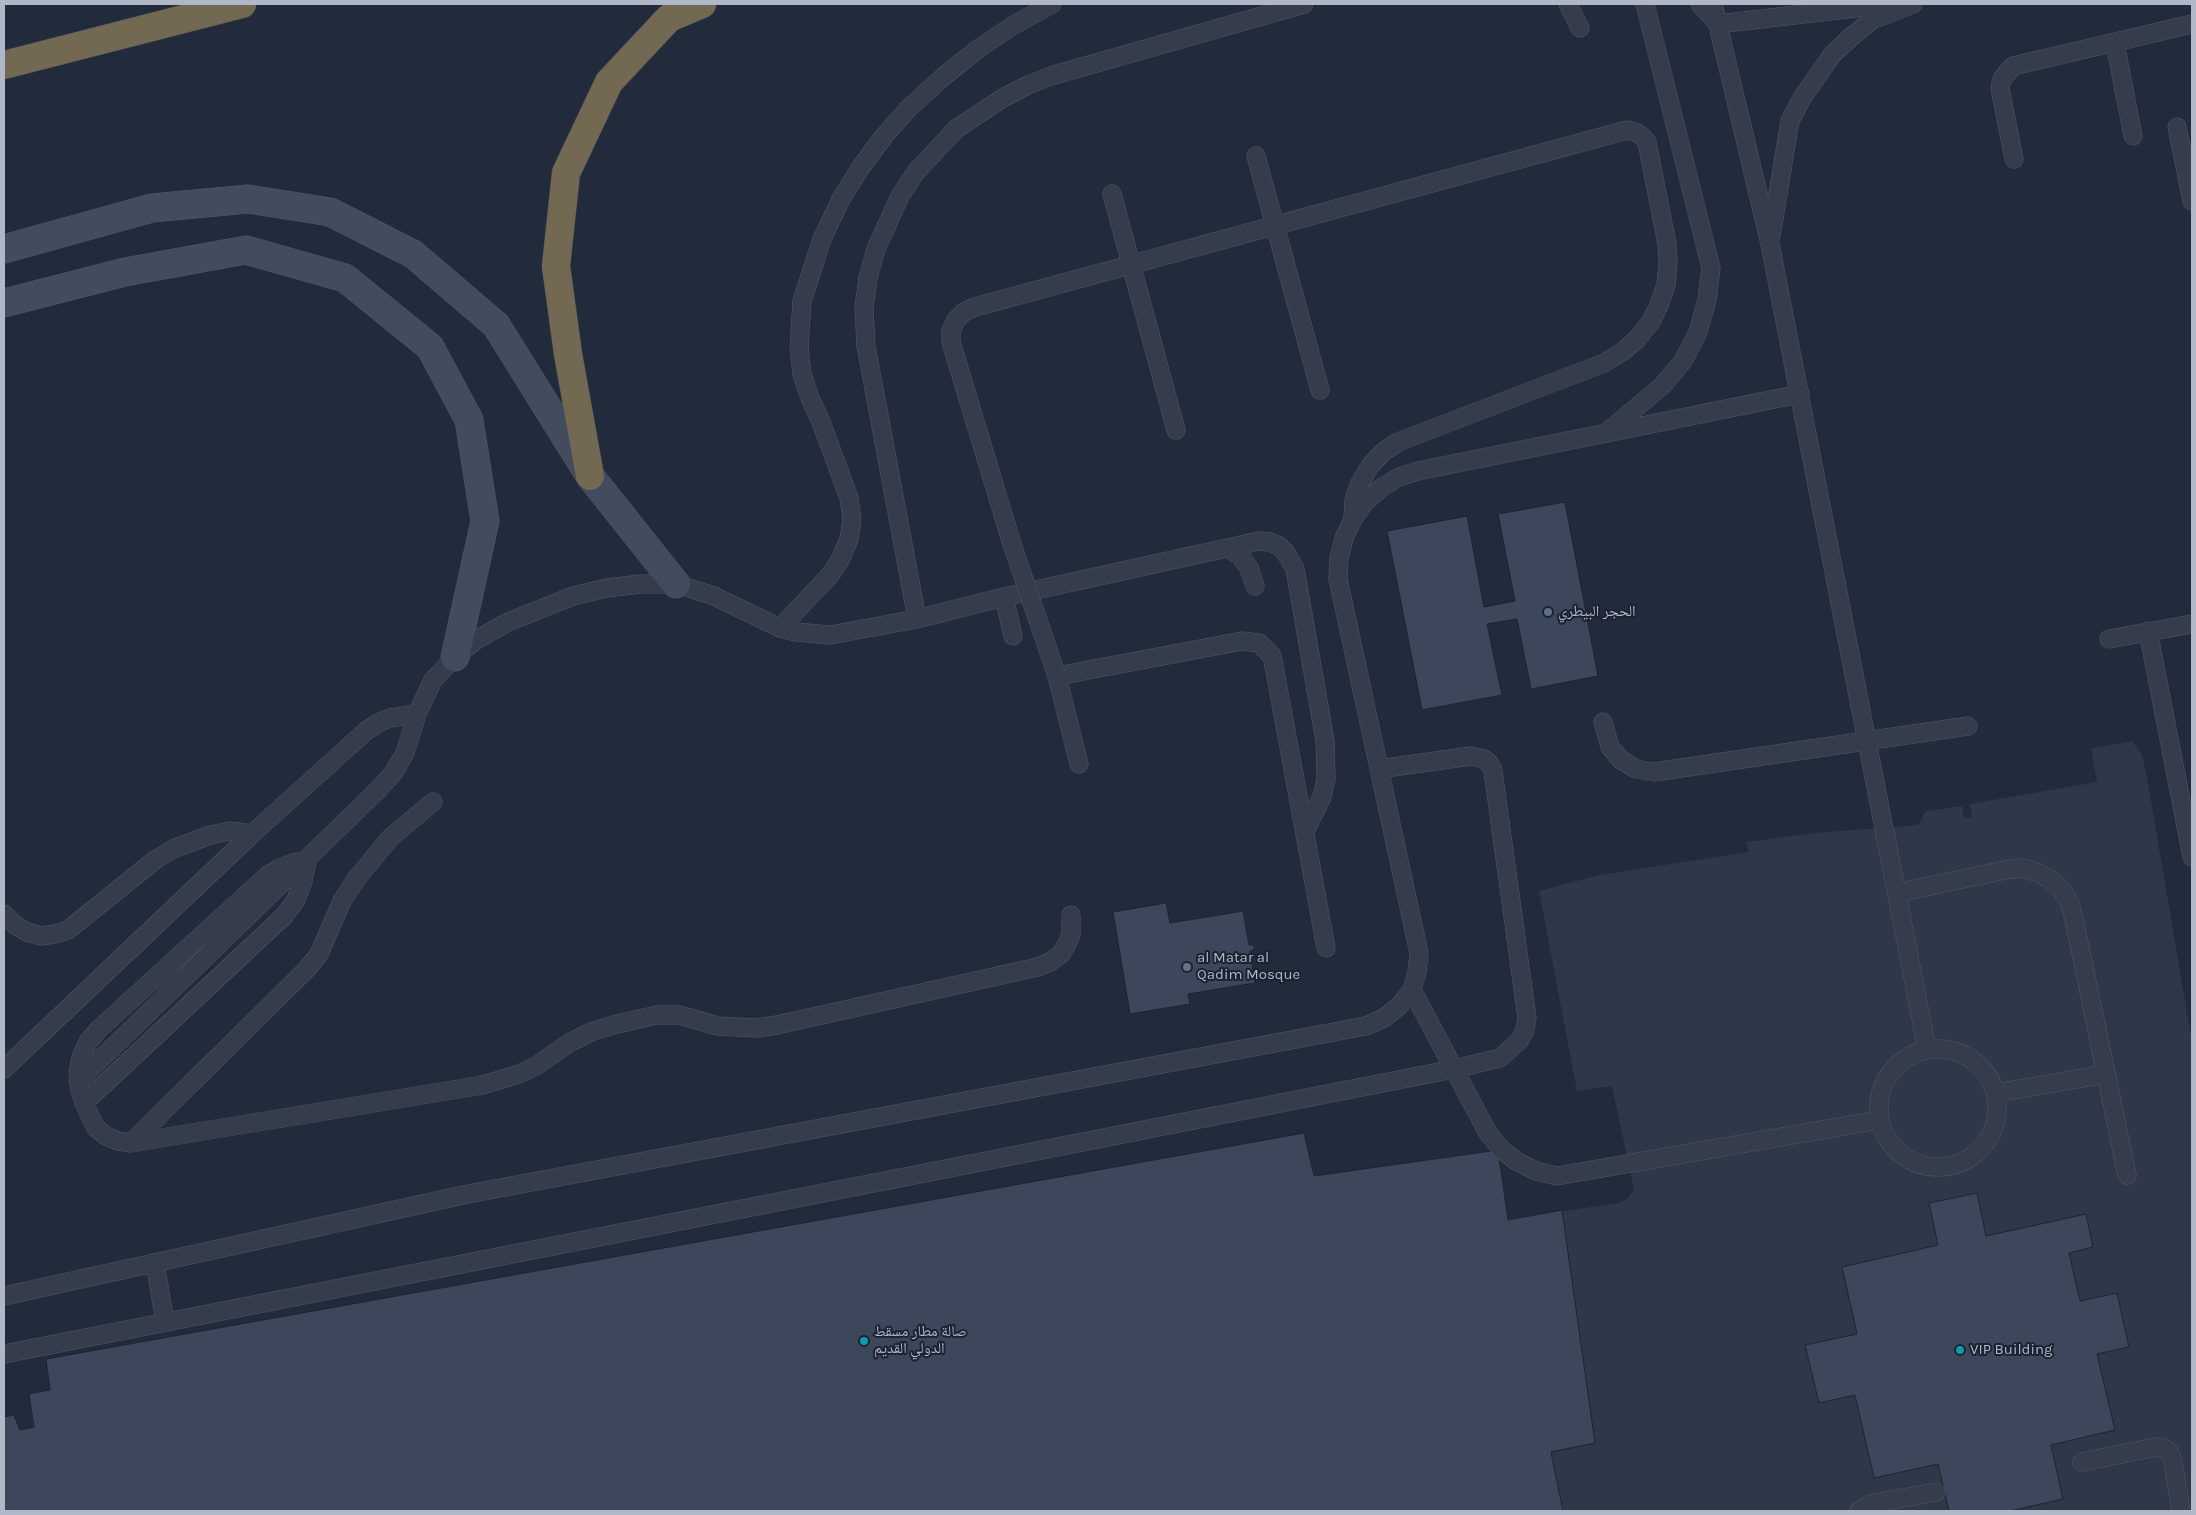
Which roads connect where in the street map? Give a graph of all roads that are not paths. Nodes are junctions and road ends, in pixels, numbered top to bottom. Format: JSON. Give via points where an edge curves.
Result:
{"nodes":[{"id":1,"x":242,"y":4,"type":"edge"},
{"id":2,"x":702,"y":4,"type":"edge"},
{"id":3,"x":1052,"y":4,"type":"edge"},
{"id":4,"x":1304,"y":4,"type":"edge"},
{"id":5,"x":1568,"y":4,"type":"edge"},
{"id":6,"x":1644,"y":4,"type":"edge"},
{"id":7,"x":1700,"y":4,"type":"edge"},
{"id":8,"x":1713,"y":4,"type":"edge"},
{"id":9,"x":1889,"y":4,"type":"edge"},
{"id":10,"x":1913,"y":4,"type":"edge"},
{"id":11,"x":1718,"y":24,"type":"junction"},
{"id":12,"x":2192,"y":24,"type":"edge"},
{"id":13,"x":1580,"y":28,"type":"dead end"},
{"id":14,"x":2115,"y":42,"type":"junction"},
{"id":15,"x":4,"y":65,"type":"edge"},
{"id":16,"x":2177,"y":127,"type":"dead end"},
{"id":17,"x":2133,"y":136,"type":"dead end"},
{"id":18,"x":1256,"y":156,"type":"dead end"},
{"id":19,"x":2014,"y":159,"type":"dead end"},
{"id":20,"x":1112,"y":194,"type":"dead end"},
{"id":21,"x":2192,"y":201,"type":"edge"},
{"id":22,"x":1275,"y":226,"type":"junction"},
{"id":23,"x":1770,"y":244,"type":"junction"},
{"id":24,"x":4,"y":249,"type":"edge"},
{"id":25,"x":1132,"y":265,"type":"junction"},
{"id":26,"x":4,"y":303,"type":"edge"},
{"id":27,"x":1320,"y":390,"type":"dead end"},
{"id":28,"x":1800,"y":394,"type":"junction"},
{"id":29,"x":1176,"y":430,"type":"dead end"},
{"id":30,"x":1604,"y":434,"type":"junction"},
{"id":31,"x":590,"y":476,"type":"junction"},
{"id":32,"x":1353,"y":519,"type":"junction"},
{"id":33,"x":1227,"y":548,"type":"junction"},
{"id":34,"x":676,"y":584,"type":"junction"},
{"id":35,"x":1255,"y":586,"type":"dead end"},
{"id":36,"x":1004,"y":596,"type":"junction"},
{"id":37,"x":917,"y":619,"type":"junction"},
{"id":38,"x":2192,"y":624,"type":"edge"},
{"id":39,"x":780,"y":628,"type":"junction"},
{"id":40,"x":2148,"y":631,"type":"junction"},
{"id":41,"x":1012,"y":636,"type":"dead end"},
{"id":42,"x":2109,"y":639,"type":"dead end"},
{"id":43,"x":455,"y":657,"type":"junction"},
{"id":44,"x":1057,"y":676,"type":"junction"},
{"id":45,"x":417,"y":714,"type":"junction"},
{"id":46,"x":1603,"y":722,"type":"dead end"},
{"id":47,"x":1968,"y":726,"type":"dead end"},
{"id":48,"x":1867,"y":741,"type":"junction"},
{"id":49,"x":1080,"y":764,"type":"dead end"},
{"id":50,"x":1378,"y":769,"type":"junction"},
{"id":51,"x":433,"y":802,"type":"dead end"},
{"id":52,"x":1305,"y":831,"type":"junction"},
{"id":53,"x":252,"y":834,"type":"junction"},
{"id":54,"x":2192,"y":857,"type":"edge"},
{"id":55,"x":306,"y":861,"type":"junction"},
{"id":56,"x":1897,"y":893,"type":"junction"},
{"id":57,"x":4,"y":914,"type":"edge"},
{"id":58,"x":1071,"y":915,"type":"dead end"},
{"id":59,"x":1326,"y":948,"type":"dead end"},
{"id":60,"x":1412,"y":990,"type":"junction"},
{"id":61,"x":1927,"y":1049,"type":"junction"},
{"id":62,"x":4,"y":1069,"type":"edge"},
{"id":63,"x":1454,"y":1069,"type":"junction"},
{"id":64,"x":2106,"y":1074,"type":"junction"},
{"id":65,"x":1996,"y":1094,"type":"junction"},
{"id":66,"x":84,"y":1103,"type":"junction"},
{"id":67,"x":1879,"y":1120,"type":"junction"},
{"id":68,"x":130,"y":1142,"type":"junction"},
{"id":69,"x":2127,"y":1175,"type":"dead end"},
{"id":70,"x":155,"y":1263,"type":"junction"},
{"id":71,"x":4,"y":1296,"type":"edge"},
{"id":72,"x":165,"y":1322,"type":"junction"},
{"id":73,"x":4,"y":1354,"type":"edge"},
{"id":74,"x":2082,"y":1462,"type":"dead end"},
{"id":75,"x":1936,"y":1492,"type":"dead end"},
{"id":76,"x":1859,"y":1511,"type":"edge"},
{"id":77,"x":2181,"y":1511,"type":"edge"}],
"edges":[{"from":1,"to":15,"type":"highway"},
{"from":2,"to":31,"type":"highway","via":[[669,18],[609,82],[566,174],[556,266]]},
{"from":3,"to":39,"type":"lane","via":[[978,49],[910,108],[861,167],[822,239],[802,301],[799,348],[802,374],[849,498],[852,518],[849,539],[831,574]]},
{"from":4,"to":37,"type":"lane","via":[[1028,85],[956,129],[916,172],[900,196],[876,249],[864,307],[866,346]]},
{"from":5,"to":13,"type":"lane"},
{"from":6,"to":30,"type":"lane","via":[[1710,268],[1707,300],[1698,332],[1683,361],[1662,386]]},
{"from":7,"to":11,"type":"lane"},
{"from":8,"to":11,"type":"lane"},
{"from":9,"to":11,"type":"lane"},
{"from":10,"to":23,"type":"lane","via":[[1872,20],[1851,37],[1832,55],[1802,98],[1790,122]]},
{"from":11,"to":23,"type":"lane"},
{"from":12,"to":14,"type":"lane"},
{"from":14,"to":17,"type":"lane"},
{"from":14,"to":19,"type":"lane","via":[[2021,63],[2006,71],[2000,88]]},
{"from":16,"to":21,"type":"lane"},
{"from":18,"to":22,"type":"lane"},
{"from":20,"to":25,"type":"lane"},
{"from":22,"to":25,"type":"lane"},
{"from":22,"to":27,"type":"lane"},
{"from":22,"to":32,"type":"lane","via":[[1627,130],[1647,142],[1668,264],[1664,291],[1650,322],[1632,343],[1604,363],[1398,442],[1382,452],[1360,482],[1354,500]]},
{"from":23,"to":28,"type":"lane"},
{"from":24,"to":31,"type":"street","via":[[152,208],[248,199],[330,212],[413,254],[496,325]]},
{"from":25,"to":29,"type":"lane"},
{"from":25,"to":44,"type":"lane","bridge":true,"via":[[975,307],[964,312],[951,330],[951,342],[1012,544]]},
{"from":26,"to":43,"type":"street","via":[[125,272],[246,250],[344,278],[430,347],[469,420],[486,521]]},
{"from":28,"to":30,"type":"lane"},
{"from":28,"to":48,"type":"lane"},
{"from":30,"to":32,"type":"lane","via":[[1399,477],[1365,502]]},
{"from":31,"to":34,"type":"street"},
{"from":32,"to":50,"type":"lane","via":[[1339,558],[1338,579]]},
{"from":33,"to":35,"type":"lane","via":[[1240,556],[1249,568]]},
{"from":33,"to":36,"type":"lane"},
{"from":33,"to":52,"type":"lane","via":[[1259,541],[1270,542],[1286,553],[1295,569],[1327,760],[1322,797]]},
{"from":34,"to":39,"type":"lane","via":[[714,596]]},
{"from":34,"to":43,"type":"lane","via":[[633,585],[573,596],[508,622],[476,640]]},
{"from":36,"to":37,"type":"lane"},
{"from":36,"to":41,"type":"lane"},
{"from":37,"to":39,"type":"lane","via":[[830,635]]},
{"from":38,"to":40,"type":"lane"},
{"from":40,"to":42,"type":"lane"},
{"from":40,"to":54,"type":"lane"},
{"from":43,"to":45,"type":"lane","via":[[433,680]]},
{"from":44,"to":49,"type":"lane"},
{"from":44,"to":52,"type":"lane","via":[[1242,641],[1259,643],[1272,656]]},
{"from":45,"to":53,"type":"lane","via":[[390,718],[372,727]]},
{"from":45,"to":55,"type":"lane","via":[[405,753],[394,772]]},
{"from":46,"to":48,"type":"lane","via":[[1610,746],[1621,760],[1636,769],[1654,772]]},
{"from":47,"to":48,"type":"lane"},
{"from":48,"to":56,"type":"lane"},
{"from":50,"to":60,"type":"lane","via":[[1418,953]]},
{"from":50,"to":63,"type":"lane","via":[[1471,756],[1484,758],[1493,771],[1527,1018],[1519,1041],[1500,1058]]},
{"from":51,"to":68,"type":"lane","via":[[391,837],[356,878],[342,901],[319,954],[307,969]]},
{"from":52,"to":59,"type":"lane"},
{"from":53,"to":57,"type":"lane","via":[[230,830],[210,834],[173,849],[68,930],[41,936],[15,926]]},
{"from":53,"to":62,"type":"lane"},
{"from":55,"to":66,"type":"lane","via":[[296,900],[284,916]]},
{"from":55,"to":66,"type":"lane","via":[[268,875],[99,1029],[81,1057],[78,1081]]},
{"from":56,"to":61,"type":"lane"},
{"from":56,"to":64,"type":"lane","via":[[2022,868],[2050,879],[2070,904]]},
{"from":58,"to":68,"type":"lane","via":[[1072,934],[1067,944],[1056,958],[1038,967],[757,1028],[718,1026],[679,1015],[613,1024],[569,1043],[519,1074],[483,1085]]},
{"from":60,"to":63,"type":"lane"},
{"from":60,"to":70,"type":"lane","via":[[1384,1018],[1366,1026],[468,1194]]},
{"from":61,"to":65,"type":"lane","via":[[1945,1048],[1962,1053],[1989,1077]]},
{"from":61,"to":67,"type":"lane","via":[[1909,1055],[1883,1082],[1878,1100]]},
{"from":63,"to":67,"type":"lane","via":[[1500,1149],[1516,1161],[1557,1176]]},
{"from":63,"to":72,"type":"lane"},
{"from":64,"to":65,"type":"lane"},
{"from":64,"to":69,"type":"lane"},
{"from":65,"to":67,"type":"lane","via":[[1993,1130],[1983,1147],[1968,1159],[1951,1166],[1931,1167],[1913,1162],[1898,1152],[1886,1137]]},
{"from":66,"to":68,"type":"lane","via":[[96,1128],[118,1141]]},
{"from":70,"to":71,"type":"lane"},
{"from":70,"to":72,"type":"lane"},
{"from":72,"to":73,"type":"lane"},
{"from":74,"to":77,"type":"lane","via":[[2152,1448],[2167,1450],[2173,1462]]},
{"from":75,"to":76,"type":"lane","via":[[1870,1504]]}]}
